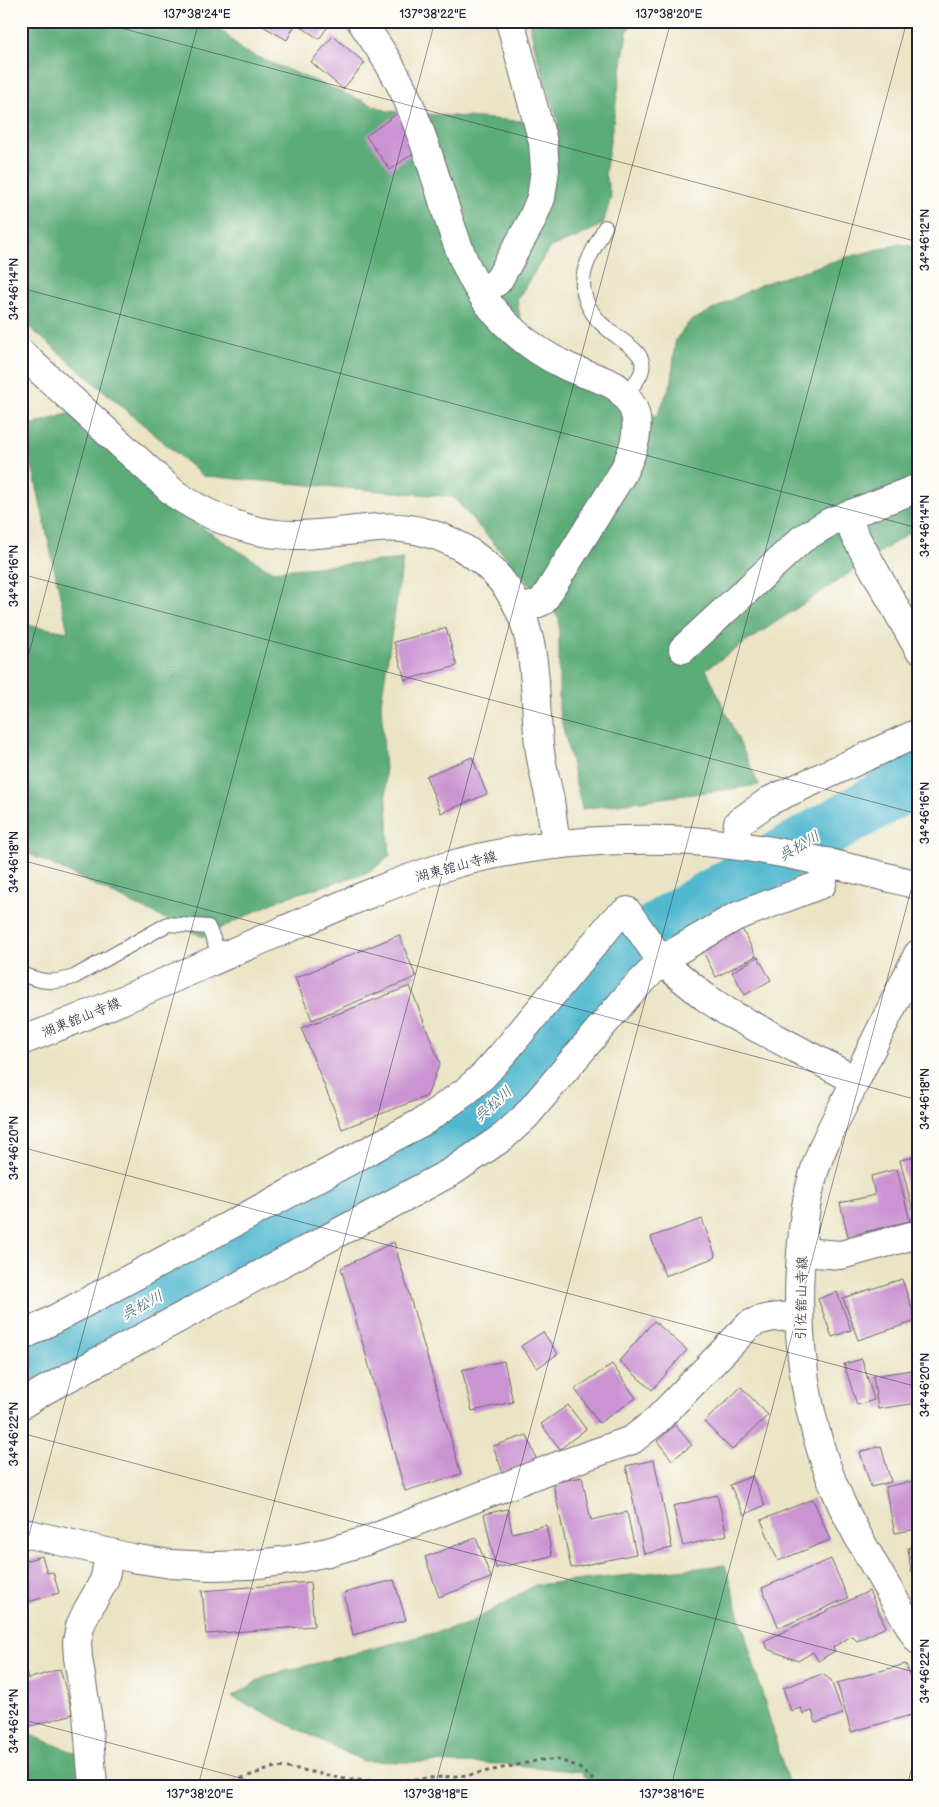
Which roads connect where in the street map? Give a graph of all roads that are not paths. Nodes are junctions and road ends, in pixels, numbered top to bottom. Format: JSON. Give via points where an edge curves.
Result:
{"nodes":[{"id":1,"x":361,"y":21,"type":"edge"},
{"id":2,"x":510,"y":21,"type":"edge"},
{"id":3,"x":605,"y":227,"type":"dead end"},
{"id":4,"x":481,"y":292,"type":"junction"},
{"id":5,"x":21,"y":353,"type":"edge"},
{"id":6,"x":624,"y":395,"type":"junction"},
{"id":7,"x":918,"y":488,"type":"edge"},
{"id":8,"x":847,"y":515,"type":"junction"},
{"id":9,"x":520,"y":611,"type":"junction"},
{"id":10,"x":918,"y":648,"type":"edge"},
{"id":11,"x":683,"y":649,"type":"dead end"},
{"id":12,"x":918,"y":733,"type":"edge"},
{"id":13,"x":556,"y":845,"type":"junction"},
{"id":14,"x":738,"y":846,"type":"junction"},
{"id":15,"x":827,"y":862,"type":"junction"},
{"id":16,"x":918,"y":885,"type":"edge"},
{"id":17,"x":918,"y":954,"type":"edge"},
{"id":18,"x":221,"y":957,"type":"junction"},
{"id":19,"x":658,"y":957,"type":"junction"},
{"id":20,"x":21,"y":974,"type":"edge"},
{"id":21,"x":21,"y":1041,"type":"edge"},
{"id":22,"x":855,"y":1080,"type":"junction"},
{"id":23,"x":918,"y":1236,"type":"edge"},
{"id":24,"x":801,"y":1252,"type":"junction"},
{"id":25,"x":798,"y":1316,"type":"junction"},
{"id":26,"x":21,"y":1337,"type":"edge"},
{"id":27,"x":21,"y":1405,"type":"edge"},
{"id":28,"x":21,"y":1532,"type":"edge"},
{"id":29,"x":110,"y":1553,"type":"junction"},
{"id":30,"x":918,"y":1640,"type":"edge"},
{"id":31,"x":93,"y":1786,"type":"edge"}],
"edges":[{"from":1,"to":4,"type":"street","via":[[398,79],[413,112],[456,241]]},
{"from":2,"to":4,"type":"street","via":[[543,142],[545,170],[541,198],[530,224],[498,281]]},
{"from":3,"to":6,"type":"lane","via":[[583,281],[587,303],[598,321],[635,350],[642,361],[641,374]]},
{"from":4,"to":6,"type":"street","via":[[510,328],[537,350],[567,367],[617,387]]},
{"from":5,"to":9,"type":"street","via":[[174,494],[196,508],[235,525],[267,533],[293,535],[405,528],[429,533],[474,554],[498,577]]},
{"from":6,"to":9,"type":"street","via":[[636,418],[631,456],[543,601]]},
{"from":7,"to":8,"type":"street"},
{"from":8,"to":10,"type":"street","via":[[854,534]]},
{"from":8,"to":11,"type":"street","via":[[802,539]]},
{"from":9,"to":13,"type":"street","via":[[532,659],[539,747]]},
{"from":12,"to":14,"type":"street","via":[[768,802],[738,823]]},
{"from":13,"to":14,"type":"street","name":"湖東舘山寺線","via":[[612,840],[669,840]]},
{"from":13,"to":18,"type":"street","name":"湖東舘山寺線","via":[[445,867],[340,906]]},
{"from":14,"to":15,"type":"street","name":"湖東舘山寺線"},
{"from":15,"to":16,"type":"street","name":"湖東舘山寺線"},
{"from":15,"to":19,"type":"street","via":[[822,884],[735,917],[685,946]]},
{"from":17,"to":22,"type":"street","name":"引佐舘山寺線"},
{"from":18,"to":20,"type":"lane","via":[[208,927],[168,924],[74,977],[44,982]]},
{"from":18,"to":21,"type":"street","name":"湖東舘山寺線"},
{"from":19,"to":22,"type":"street","via":[[729,1013]]},
{"from":19,"to":26,"type":"street","via":[[627,911],[614,920],[501,1056],[445,1107]]},
{"from":19,"to":27,"type":"street","via":[[525,1116],[478,1155]]},
{"from":22,"to":24,"type":"street","name":"引佐舘山寺線","via":[[813,1176]]},
{"from":23,"to":24,"type":"street","via":[[841,1255]]},
{"from":24,"to":25,"type":"street","name":"引佐舘山寺線"},
{"from":25,"to":29,"type":"street","via":[[759,1319],[750,1325],[656,1421],[632,1440],[366,1541],[290,1560],[250,1565],[171,1564]]},
{"from":25,"to":30,"type":"street","name":"引佐舘山寺線","via":[[807,1397],[829,1474],[857,1533]]},
{"from":28,"to":29,"type":"street"},
{"from":29,"to":31,"type":"street","via":[[104,1581],[80,1626],[77,1642]]}]}
